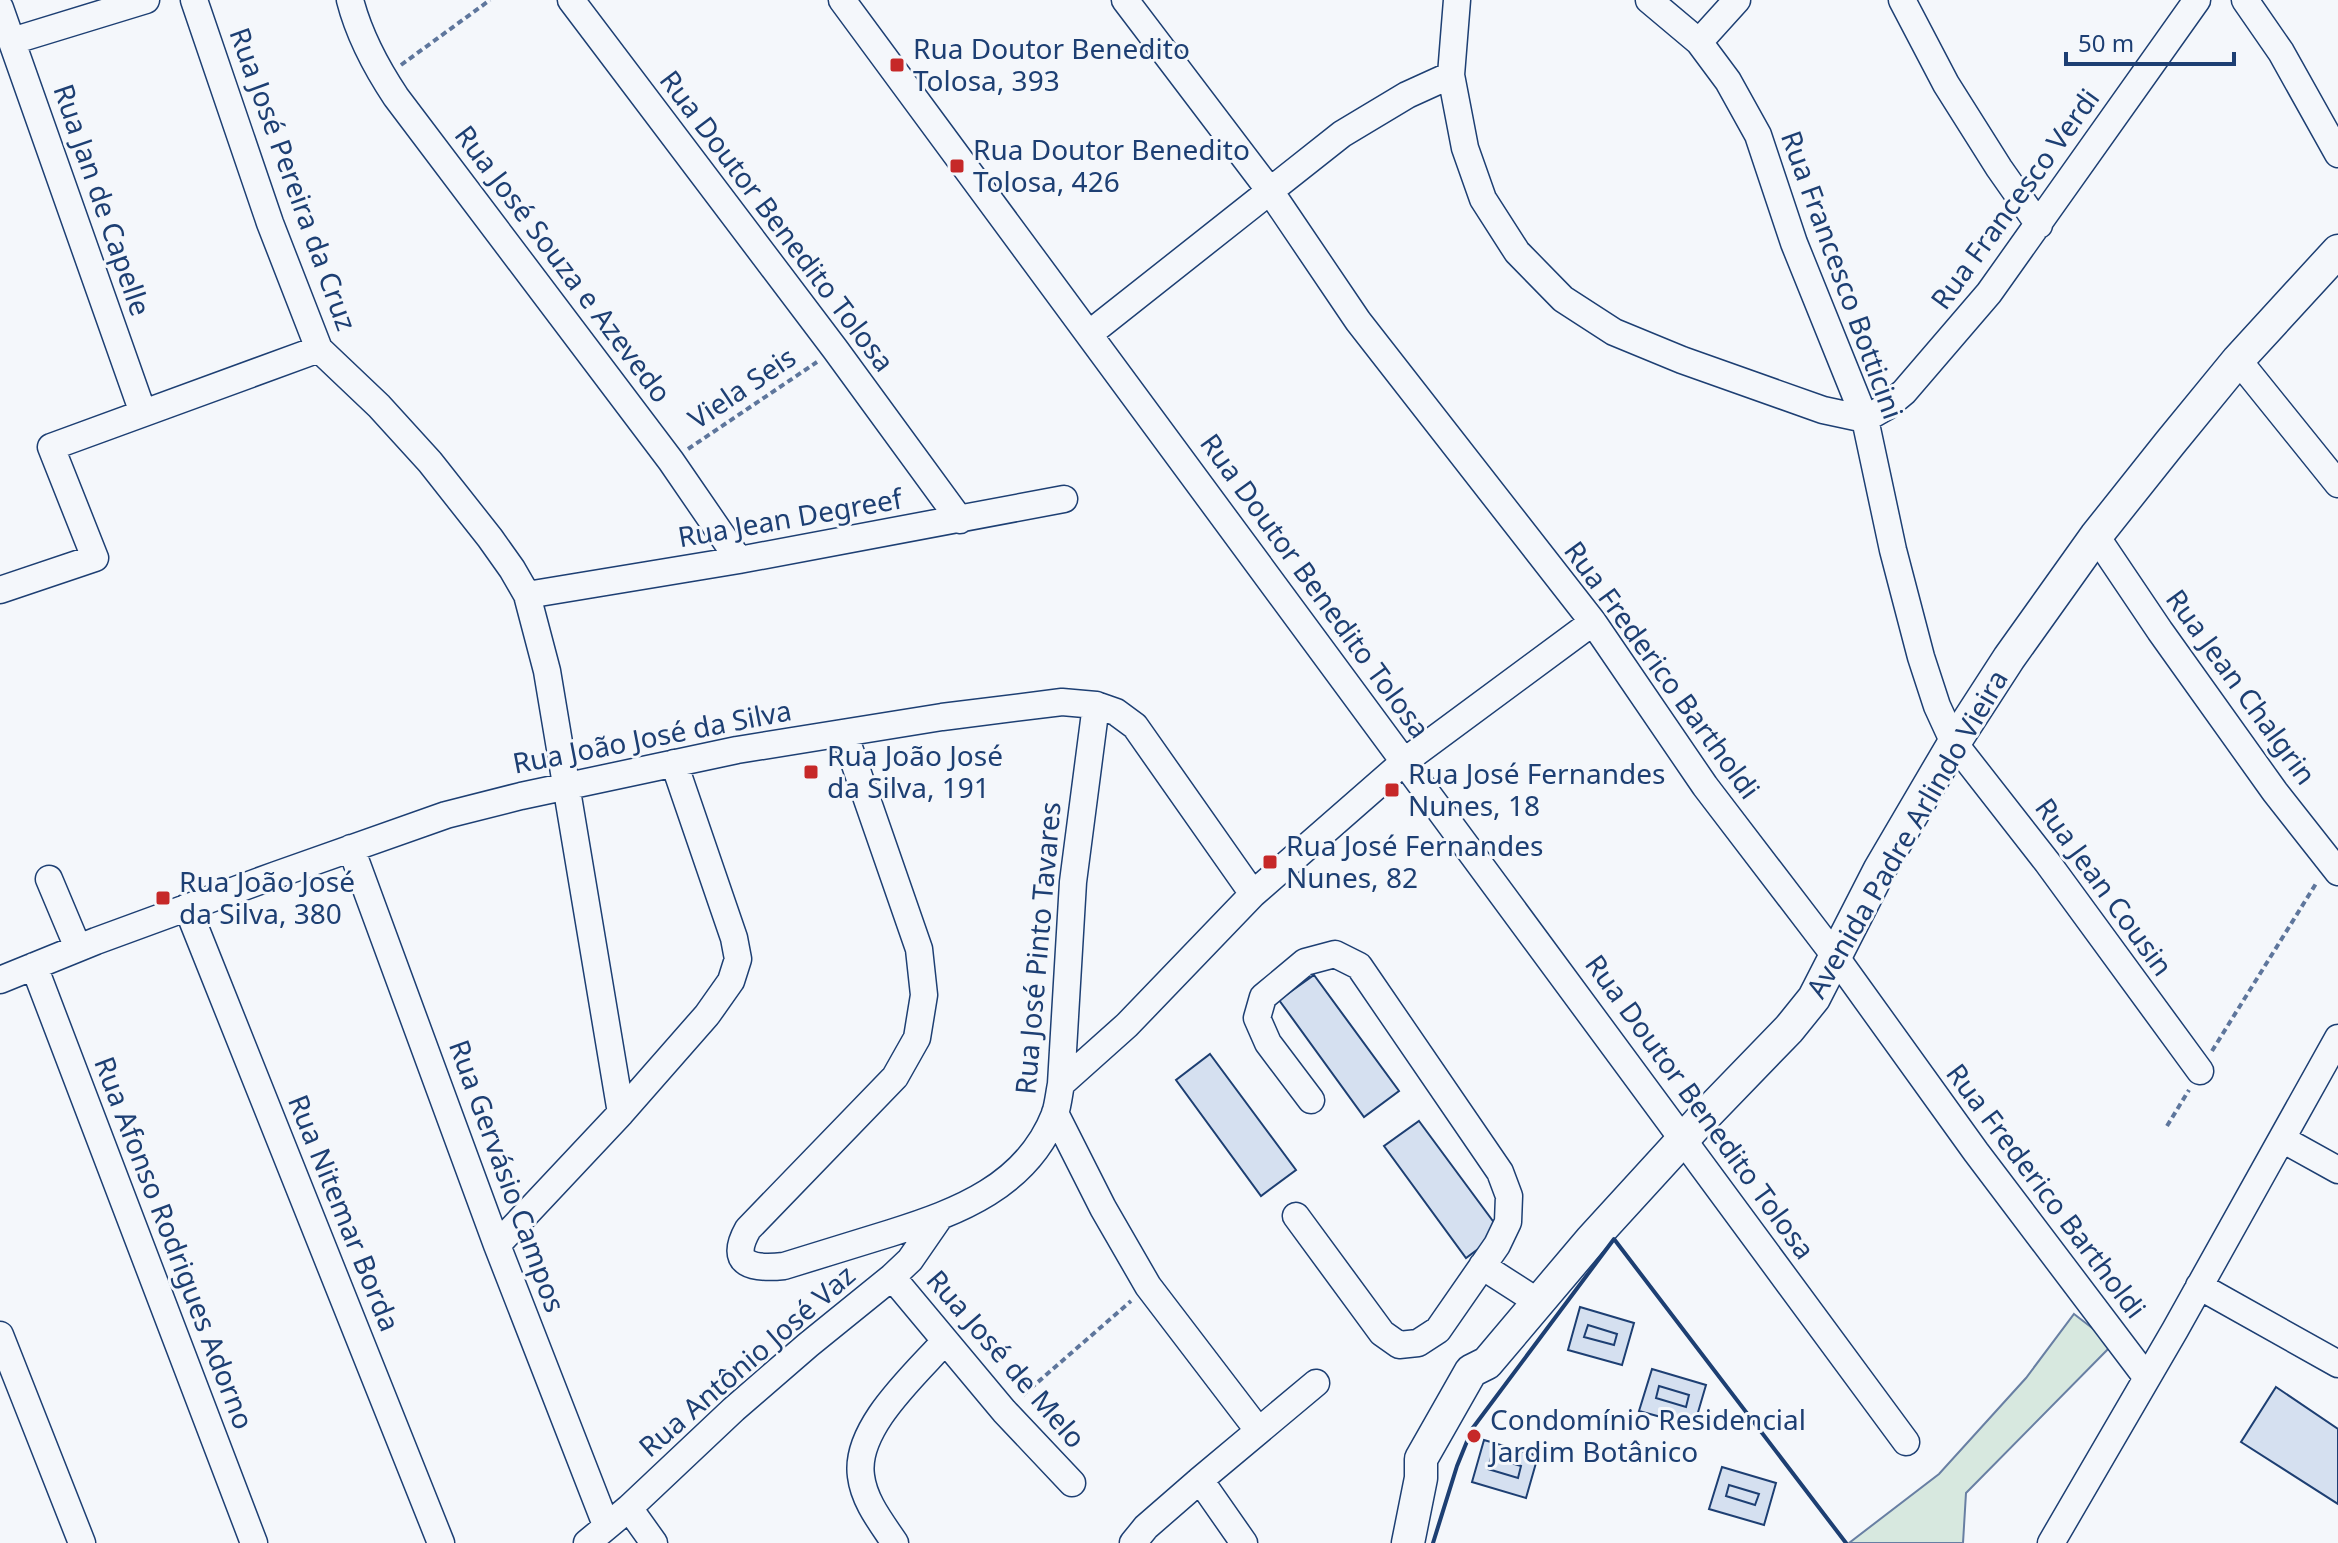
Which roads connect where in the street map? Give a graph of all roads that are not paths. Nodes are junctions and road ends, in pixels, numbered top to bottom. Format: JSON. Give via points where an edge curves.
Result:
{"nodes":[{"id":1,"x":146,"y":0,"type":"edge"},
{"id":2,"x":194,"y":0,"type":"edge"},
{"id":3,"x":350,"y":0,"type":"edge"},
{"id":4,"x":571,"y":0,"type":"edge"},
{"id":5,"x":842,"y":0,"type":"edge"},
{"id":6,"x":1125,"y":0,"type":"edge"},
{"id":7,"x":1649,"y":0,"type":"edge"},
{"id":8,"x":1737,"y":0,"type":"edge"},
{"id":9,"x":1902,"y":0,"type":"edge"},
{"id":10,"x":2197,"y":0,"type":"edge"},
{"id":11,"x":2245,"y":0,"type":"edge"},
{"id":12,"x":1449,"y":4,"type":"edge"},
{"id":13,"x":0,"y":8,"type":"edge"},
{"id":14,"x":12,"y":41,"type":"junction"},
{"id":15,"x":1699,"y":42,"type":"junction"},
{"id":16,"x":1451,"y":75,"type":"junction"},
{"id":17,"x":2338,"y":154,"type":"edge"},
{"id":18,"x":1270,"y":191,"type":"junction"},
{"id":19,"x":2039,"y":225,"type":"junction"},
{"id":20,"x":2338,"y":251,"type":"edge"},
{"id":21,"x":1089,"y":334,"type":"junction"},
{"id":22,"x":319,"y":349,"type":"junction"},
{"id":23,"x":2238,"y":360,"type":"junction"},
{"id":24,"x":143,"y":413,"type":"junction"},
{"id":25,"x":1865,"y":419,"type":"junction"},
{"id":26,"x":2338,"y":484,"type":"edge"},
{"id":27,"x":1064,"y":499,"type":"dead end"},
{"id":28,"x":960,"y":520,"type":"junction"},
{"id":29,"x":2096,"y":536,"type":"junction"},
{"id":30,"x":739,"y":560,"type":"junction"},
{"id":31,"x":0,"y":590,"type":"edge"},
{"id":32,"x":527,"y":595,"type":"junction"},
{"id":33,"x":1593,"y":622,"type":"junction"},
{"id":34,"x":1096,"y":705,"type":"junction"},
{"id":35,"x":844,"y":733,"type":"junction"},
{"id":36,"x":1954,"y":743,"type":"junction"},
{"id":37,"x":1405,"y":761,"type":"junction"},
{"id":38,"x":674,"y":763,"type":"junction"},
{"id":39,"x":566,"y":786,"type":"junction"},
{"id":40,"x":351,"y":848,"type":"junction"},
{"id":41,"x":2334,"y":867,"type":"edge"},
{"id":42,"x":49,"y":879,"type":"dead end"},
{"id":43,"x":1253,"y":894,"type":"junction"},
{"id":44,"x":187,"y":907,"type":"junction"},
{"id":45,"x":78,"y":948,"type":"junction"},
{"id":46,"x":1835,"y":956,"type":"junction"},
{"id":47,"x":34,"y":966,"type":"junction"},
{"id":48,"x":0,"y":980,"type":"edge"},
{"id":49,"x":2338,"y":1038,"type":"edge"},
{"id":50,"x":2200,"y":1071,"type":"road end"},
{"id":51,"x":1061,"y":1084,"type":"junction"},
{"id":52,"x":1311,"y":1100,"type":"dead end"},
{"id":53,"x":621,"y":1113,"type":"junction"},
{"id":54,"x":1055,"y":1113,"type":"junction"},
{"id":55,"x":1684,"y":1139,"type":"junction"},
{"id":56,"x":2282,"y":1139,"type":"junction"},
{"id":57,"x":2338,"y":1170,"type":"edge"},
{"id":58,"x":1296,"y":1216,"type":"dead end"},
{"id":59,"x":939,"y":1218,"type":"junction"},
{"id":60,"x":497,"y":1245,"type":"junction"},
{"id":61,"x":1482,"y":1266,"type":"junction"},
{"id":62,"x":892,"y":1277,"type":"junction"},
{"id":63,"x":2199,"y":1286,"type":"junction"},
{"id":64,"x":1538,"y":1302,"type":"junction"},
{"id":65,"x":0,"y":1335,"type":"edge"},
{"id":66,"x":945,"y":1341,"type":"junction"},
{"id":67,"x":2338,"y":1364,"type":"edge"},
{"id":68,"x":2147,"y":1378,"type":"junction"},
{"id":69,"x":1316,"y":1383,"type":"dead end"},
{"id":70,"x":1258,"y":1430,"type":"junction"},
{"id":71,"x":1906,"y":1442,"type":"dead end"},
{"id":72,"x":1200,"y":1480,"type":"junction"},
{"id":73,"x":1072,"y":1483,"type":"dead end"},
{"id":74,"x":629,"y":1508,"type":"junction"},
{"id":75,"x":596,"y":1534,"type":"edge"},
{"id":76,"x":82,"y":1543,"type":"edge"},
{"id":77,"x":254,"y":1543,"type":"edge"},
{"id":78,"x":441,"y":1543,"type":"edge"},
{"id":79,"x":654,"y":1543,"type":"edge"},
{"id":80,"x":895,"y":1543,"type":"edge"},
{"id":81,"x":1133,"y":1543,"type":"edge"},
{"id":82,"x":1244,"y":1543,"type":"edge"},
{"id":83,"x":1408,"y":1543,"type":"edge"},
{"id":84,"x":2051,"y":1543,"type":"edge"}],
"edges":[{"from":1,"to":14,"type":"street"},
{"from":2,"to":22,"type":"street","name":"Rua José Pereira da Cruz"},
{"from":3,"to":30,"type":"street","name":"Rua José Souza e Azevedo","via":[[384,78]]},
{"from":4,"to":28,"type":"street","name":"Rua Doutor Benedito Tolosa"},
{"from":5,"to":21,"type":"street","name":"Rua Doutor Benedito Tolosa"},
{"from":6,"to":18,"type":"street","name":"Rua Frederico Bartholdi"},
{"from":7,"to":15,"type":"street","name":"Rua Francesco Botticini"},
{"from":8,"to":15,"type":"street"},
{"from":9,"to":19,"type":"street","via":[[1946,84]]},
{"from":10,"to":19,"type":"street","name":"Rua Francesco Verdi"},
{"from":11,"to":17,"type":"street"},
{"from":12,"to":16,"type":"street"},
{"from":13,"to":14,"type":"street","name":"Rua Jan de Capelle"},
{"from":14,"to":24,"type":"street","name":"Rua Jan de Capelle"},
{"from":15,"to":25,"type":"street","name":"Rua Francesco Botticini","via":[[1758,135],[1794,243]]},
{"from":16,"to":18,"type":"street","via":[[1342,134]]},
{"from":16,"to":25,"type":"street","via":[[1465,148],[1483,199],[1517,252],[1563,299],[1614,332],[1682,360],[1823,410]]},
{"from":18,"to":21,"type":"street"},
{"from":18,"to":33,"type":"street","name":"Rua Frederico Bartholdi","via":[[1358,321]]},
{"from":19,"to":25,"type":"street","name":"Rua Francesco Verdi","via":[[1924,371]]},
{"from":20,"to":23,"type":"main road","name":"Avenida Padre Arlindo Vieira"},
{"from":21,"to":37,"type":"street","name":"Rua Doutor Benedito Tolosa"},
{"from":22,"to":24,"type":"street"},
{"from":22,"to":32,"type":"street","name":"Rua José Pereira da Cruz","via":[[430,462]]},
{"from":23,"to":26,"type":"street"},
{"from":23,"to":29,"type":"main road","name":"Avenida Padre Arlindo Vieira"},
{"from":24,"to":31,"type":"street","via":[[51,447],[95,558]]},
{"from":25,"to":36,"type":"street","name":"Rua Francesco Botticini","via":[[1921,657]]},
{"from":27,"to":28,"type":"street","name":"Rua Jean Degreef"},
{"from":28,"to":30,"type":"street","name":"Rua Jean Degreef"},
{"from":29,"to":36,"type":"main road","name":"Avenida Padre Arlindo Vieira"},
{"from":29,"to":41,"type":"street","name":"Rua Jean Chalgrin","via":[[2275,792]]},
{"from":30,"to":32,"type":"street","name":"Rua Jean Degreef"},
{"from":32,"to":39,"type":"street","name":"Rua José Pereira da Cruz","via":[[547,671]]},
{"from":33,"to":37,"type":"street"},
{"from":33,"to":46,"type":"street","name":"Rua Frederico Bartholdi","via":[[1705,786]]},
{"from":34,"to":35,"type":"street","name":"Rua João José da Silva","via":[[1062,702]]},
{"from":34,"to":43,"type":"street","name":"Rua João José da Silva","via":[[1135,726]]},
{"from":34,"to":51,"type":"street","name":"Rua José Pinto Tavares","via":[[1073,882]]},
{"from":35,"to":38,"type":"street","name":"Rua João José da Silva"},
{"from":35,"to":59,"type":"street","name":"Rua José Pinto Tavares","via":[[919,949],[924,995],[917,1038],[895,1077],[748,1229],[740,1252],[750,1265],[784,1266]]},
{"from":36,"to":46,"type":"main road","name":"Avenida Padre Arlindo Vieira"},
{"from":36,"to":50,"type":"street","name":"Rua Jean Cousin"},
{"from":37,"to":43,"type":"street"},
{"from":37,"to":55,"type":"street","name":"Rua Doutor Benedito Tolosa"},
{"from":38,"to":39,"type":"street","name":"Rua João José da Silva"},
{"from":38,"to":53,"type":"street","via":[[738,959],[731,981],[707,1015]]},
{"from":39,"to":40,"type":"street","name":"Rua João José da Silva","via":[[446,815]]},
{"from":39,"to":53,"type":"street","name":"Rua José Pereira da Cruz"},
{"from":40,"to":44,"type":"street","name":"Rua João José da Silva"},
{"from":40,"to":60,"type":"street","name":"Rua Gervásio Campos"},
{"from":42,"to":45,"type":"street"},
{"from":43,"to":51,"type":"street","via":[[1127,1025]]},
{"from":44,"to":45,"type":"street","name":"Rua João José da Silva"},
{"from":44,"to":78,"type":"street","name":"Rua Nitemar Borda"},
{"from":45,"to":47,"type":"street","name":"Rua João José da Silva"},
{"from":46,"to":55,"type":"main road","name":"Avenida Padre Arlindo Vieira","via":[[1814,998],[1789,1029]]},
{"from":46,"to":68,"type":"street","name":"Rua Frederico Bartholdi"},
{"from":47,"to":48,"type":"street","name":"Rua João José da Silva"},
{"from":47,"to":77,"type":"street","name":"Rua Afonso Rodrigues Adorno"},
{"from":49,"to":56,"type":"street"},
{"from":51,"to":54,"type":"street","name":"Rua José Pinto Tavares"},
{"from":52,"to":61,"type":"street","via":[[1268,1043],[1257,1018],[1263,997],[1294,971],[1305,962],[1335,954],[1359,966],[1500,1172],[1509,1196],[1508,1222]]},
{"from":53,"to":60,"type":"street"},
{"from":54,"to":59,"type":"street","name":"Rua José Pinto Tavares","via":[[1021,1168],[996,1189]]},
{"from":54,"to":70,"type":"street","via":[[1148,1286]]},
{"from":55,"to":64,"type":"main road","name":"Avenida Padre Arlindo Vieira"},
{"from":55,"to":71,"type":"street","name":"Rua Doutor Benedito Tolosa"},
{"from":56,"to":57,"type":"street"},
{"from":56,"to":63,"type":"street"},
{"from":58,"to":61,"type":"street","via":[[1382,1333],[1399,1345],[1418,1343],[1438,1330]]},
{"from":59,"to":62,"type":"street","name":"Rua Antônio José Vaz"},
{"from":60,"to":75,"type":"street","name":"Rua Gervásio Campos"},
{"from":61,"to":64,"type":"street"},
{"from":62,"to":66,"type":"street","name":"Rua José de Melo"},
{"from":62,"to":74,"type":"street","name":"Rua Antônio José Vaz","via":[[734,1409]]},
{"from":63,"to":67,"type":"street"},
{"from":63,"to":68,"type":"street"},
{"from":64,"to":83,"type":"main road","name":"Avenida Padre Arlindo Vieira","via":[[1487,1363],[1483,1380],[1436,1463],[1421,1478]]},
{"from":65,"to":76,"type":"street"},
{"from":66,"to":73,"type":"street","name":"Rua José de Melo"},
{"from":66,"to":80,"type":"street","via":[[881,1414],[860,1462],[870,1505]]},
{"from":68,"to":84,"type":"street"},
{"from":69,"to":70,"type":"street"},
{"from":70,"to":72,"type":"street"},
{"from":72,"to":81,"type":"street"},
{"from":72,"to":82,"type":"street"},
{"from":74,"to":75,"type":"street","name":"Rua Antônio José Vaz"},
{"from":74,"to":79,"type":"street"}]}
